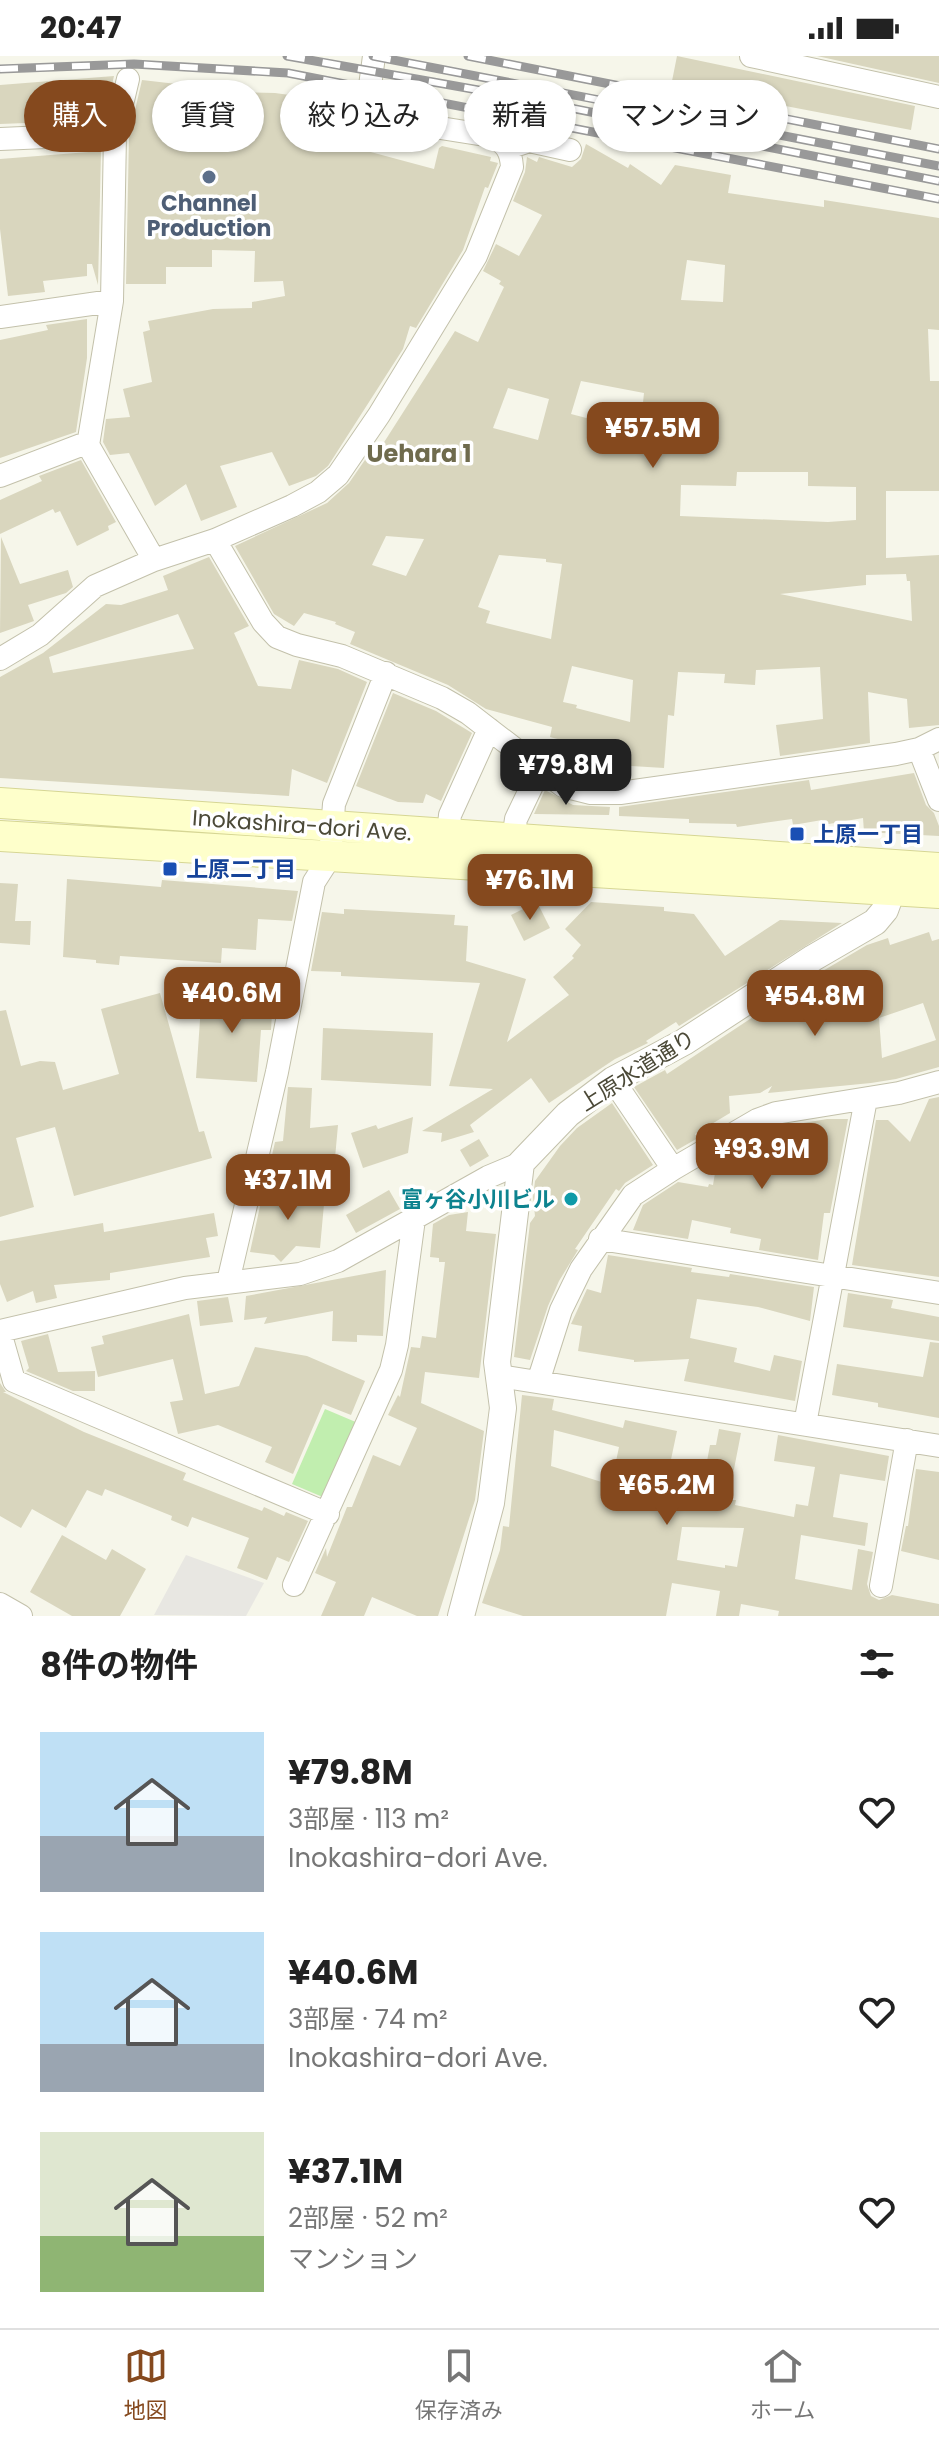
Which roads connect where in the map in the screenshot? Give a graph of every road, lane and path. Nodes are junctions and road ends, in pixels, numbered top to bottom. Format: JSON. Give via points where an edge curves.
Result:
{"nodes":[{"id":1,"x":374,"y":56,"type":"edge"},
{"id":2,"x":751,"y":56,"type":"edge"},
{"id":3,"x":939,"y":97,"type":"edge"},
{"id":4,"x":464,"y":132,"type":"edge"},
{"id":5,"x":24,"y":138,"type":"edge"},
{"id":6,"x":0,"y":139,"type":"edge"},
{"id":7,"x":115,"y":152,"type":"edge"},
{"id":8,"x":509,"y":152,"type":"edge"},
{"id":9,"x":112,"y":301,"type":"junction"},
{"id":10,"x":0,"y":317,"type":"edge"},
{"id":11,"x":88,"y":445,"type":"junction"},
{"id":12,"x":0,"y":476,"type":"edge"},
{"id":13,"x":215,"y":540,"type":"junction"},
{"id":14,"x":154,"y":560,"type":"junction"},
{"id":15,"x":0,"y":659,"type":"edge"},
{"id":16,"x":386,"y":673,"type":"junction"},
{"id":17,"x":489,"y":729,"type":"junction"},
{"id":18,"x":929,"y":744,"type":"edge"},
{"id":19,"x":540,"y":769,"type":"junction"},
{"id":20,"x":939,"y":800,"type":"edge"},
{"id":21,"x":0,"y":803,"type":"edge"},
{"id":22,"x":448,"y":835,"type":"junction"},
{"id":23,"x":0,"y":836,"type":"edge"},
{"id":24,"x":513,"y":840,"type":"junction"},
{"id":25,"x":331,"y":842,"type":"junction"},
{"id":26,"x":939,"y":868,"type":"edge"},
{"id":27,"x":892,"y":877,"type":"junction"},
{"id":28,"x":939,"y":893,"type":"edge"},
{"id":29,"x":613,"y":1080,"type":"junction"},
{"id":30,"x":939,"y":1082,"type":"edge"},
{"id":31,"x":866,"y":1099,"type":"junction"},
{"id":32,"x":521,"y":1163,"type":"junction"},
{"id":33,"x":673,"y":1169,"type":"junction"},
{"id":34,"x":414,"y":1219,"type":"junction"},
{"id":35,"x":600,"y":1239,"type":"junction"},
{"id":36,"x":833,"y":1276,"type":"junction"},
{"id":37,"x":228,"y":1282,"type":"junction"},
{"id":38,"x":939,"y":1293,"type":"edge"},
{"id":39,"x":0,"y":1331,"type":"edge"},
{"id":40,"x":499,"y":1376,"type":"junction"},
{"id":41,"x":538,"y":1382,"type":"junction"},
{"id":42,"x":805,"y":1424,"type":"junction"},
{"id":43,"x":907,"y":1440,"type":"junction"},
{"id":44,"x":939,"y":1446,"type":"edge"},
{"id":45,"x":328,"y":1514,"type":"junction"},
{"id":46,"x":294,"y":1585,"type":"dead end"},
{"id":47,"x":881,"y":1586,"type":"dead end"},
{"id":48,"x":0,"y":1604,"type":"edge"},
{"id":49,"x":21,"y":1616,"type":"edge"},
{"id":50,"x":461,"y":1616,"type":"edge"}],
"edges":[{"from":1,"to":4,"type":"street","via":[[368,101],[380,116]]},
{"from":2,"to":3,"type":"street"},
{"from":5,"to":6,"type":"street"},
{"from":7,"to":9,"type":"street"},
{"from":8,"to":13,"type":"street","via":[[512,167],[476,256],[338,475],[292,506]]},
{"from":9,"to":10,"type":"street"},
{"from":9,"to":11,"type":"street"},
{"from":11,"to":12,"type":"street"},
{"from":11,"to":14,"type":"street"},
{"from":13,"to":14,"type":"street"},
{"from":13,"to":16,"type":"street","via":[[277,637]]},
{"from":14,"to":15,"type":"street","via":[[95,586],[40,635]]},
{"from":16,"to":17,"type":"street","via":[[442,698]]},
{"from":16,"to":25,"type":"street","via":[[336,800]]},
{"from":17,"to":19,"type":"street"},
{"from":17,"to":22,"type":"street","via":[[450,815]]},
{"from":18,"to":19,"type":"street","via":[[620,793],[563,786]]},
{"from":18,"to":20,"type":"street"},
{"from":19,"to":24,"type":"street","via":[[516,819]]},
{"from":21,"to":25,"type":"main road","name":"Inokashira-dori Ave."},
{"from":22,"to":24,"type":"main road","name":"Inokashira-dori Ave."},
{"from":22,"to":25,"type":"main road","name":"Inokashira-dori Ave."},
{"from":23,"to":25,"type":"main road","name":"Inokashira-dori Ave."},
{"from":24,"to":27,"type":"main road","name":"Inokashira-dori Ave."},
{"from":25,"to":27,"type":"main road","name":"Inokashira-dori Ave."},
{"from":25,"to":37,"type":"street","via":[[314,882]]},
{"from":26,"to":27,"type":"main road","name":"Inokashira-dori Ave."},
{"from":27,"to":28,"type":"main road","name":"Inokashira-dori Ave."},
{"from":27,"to":29,"type":"street","name":"上原水道通り","via":[[885,910],[875,922],[684,1042]]},
{"from":29,"to":32,"type":"street","name":"上原水道通り","via":[[568,1114]]},
{"from":29,"to":33,"type":"street"},
{"from":30,"to":31,"type":"street"},
{"from":31,"to":33,"type":"street","via":[[776,1113]]},
{"from":31,"to":36,"type":"street"},
{"from":32,"to":34,"type":"street"},
{"from":32,"to":40,"type":"street"},
{"from":33,"to":35,"type":"street","via":[[633,1195]]},
{"from":34,"to":37,"type":"street","via":[[338,1261],[300,1274]]},
{"from":34,"to":45,"type":"street","via":[[391,1370]]},
{"from":35,"to":36,"type":"street"},
{"from":35,"to":41,"type":"street","via":[[561,1310]]},
{"from":36,"to":38,"type":"street"},
{"from":36,"to":42,"type":"street"},
{"from":37,"to":39,"type":"street"},
{"from":39,"to":45,"type":"street","via":[[14,1381]]},
{"from":40,"to":41,"type":"street"},
{"from":40,"to":50,"type":"street","via":[[503,1408],[491,1503]]},
{"from":41,"to":42,"type":"street"},
{"from":42,"to":43,"type":"street"},
{"from":43,"to":44,"type":"street"},
{"from":43,"to":47,"type":"street"},
{"from":45,"to":46,"type":"street"},
{"from":48,"to":49,"type":"street"}]}
